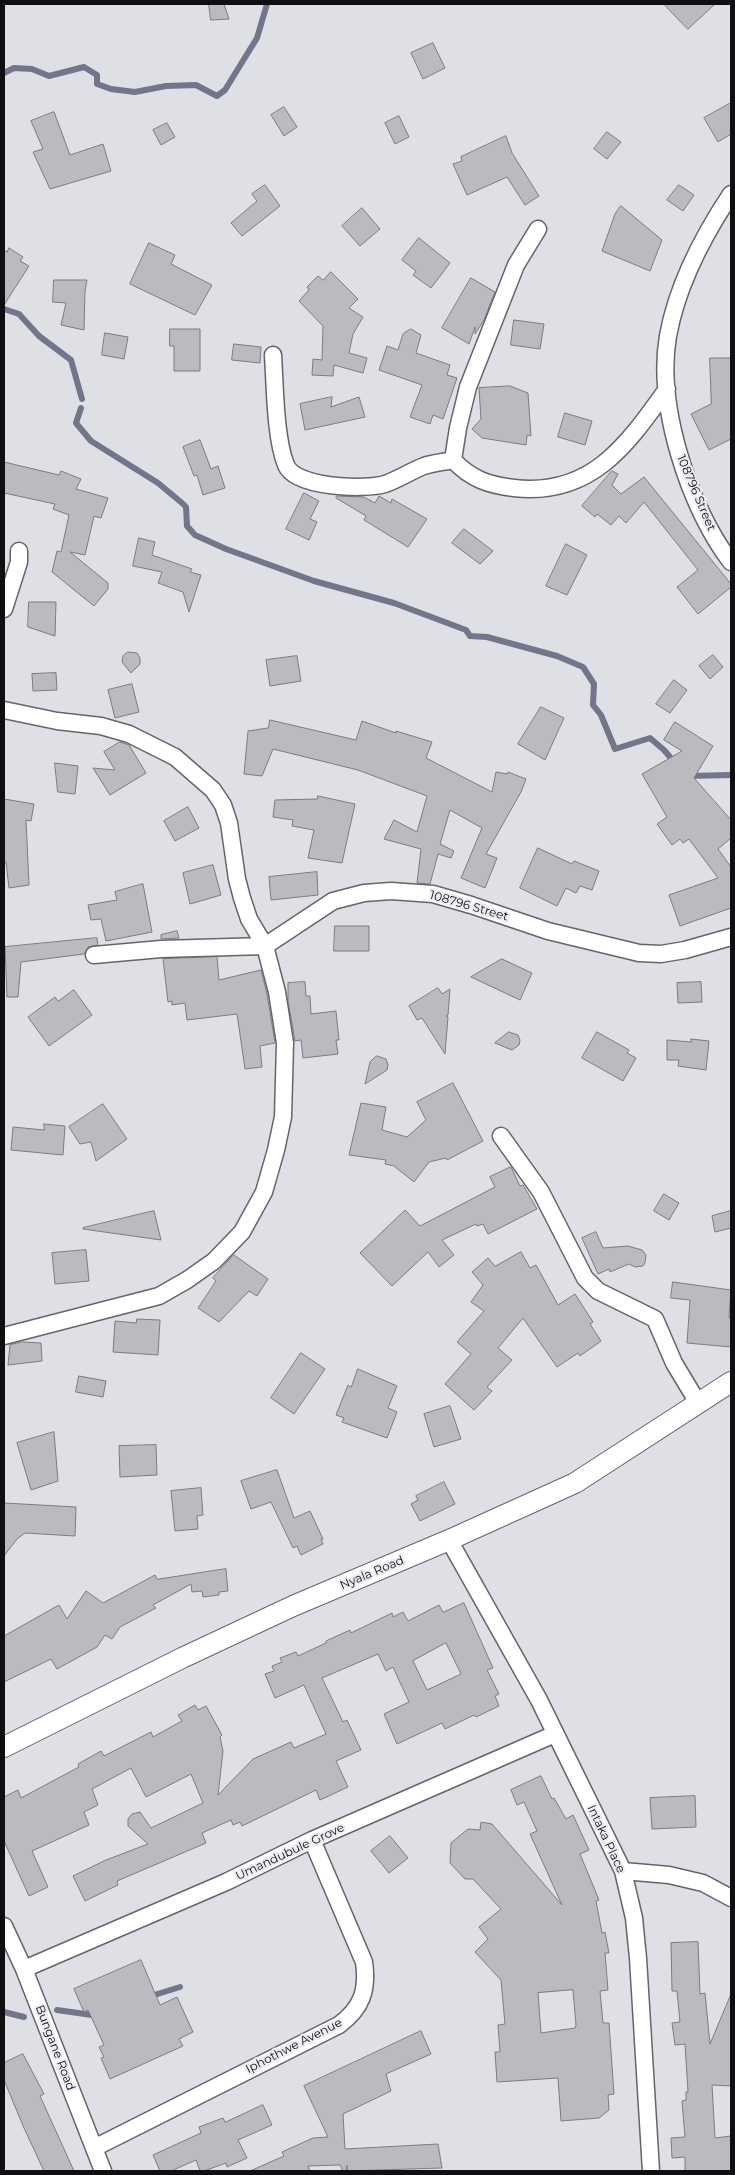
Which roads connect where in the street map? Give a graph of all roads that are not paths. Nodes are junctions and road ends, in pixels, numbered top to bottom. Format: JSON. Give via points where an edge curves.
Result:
{"nodes":[{"id":1,"x":731,"y":194,"type":"edge"},
{"id":2,"x":538,"y":229,"type":"dead end"},
{"id":3,"x":273,"y":355,"type":"dead end"},
{"id":4,"x":667,"y":389,"type":"junction"},
{"id":5,"x":454,"y":460,"type":"junction"},
{"id":6,"x":19,"y":551,"type":"dead end"},
{"id":7,"x":731,"y":562,"type":"edge"},
{"id":8,"x":4,"y":609,"type":"edge"},
{"id":9,"x":4,"y":710,"type":"edge"},
{"id":10,"x":731,"y":937,"type":"edge"},
{"id":11,"x":265,"y":946,"type":"junction"},
{"id":12,"x":94,"y":955,"type":"dead end"},
{"id":13,"x":501,"y":1136,"type":"dead end"},
{"id":14,"x":4,"y":1336,"type":"edge"},
{"id":15,"x":731,"y":1382,"type":"edge"},
{"id":16,"x":698,"y":1403,"type":"junction"},
{"id":17,"x":449,"y":1540,"type":"junction"},
{"id":18,"x":555,"y":1734,"type":"junction"},
{"id":19,"x":4,"y":1746,"type":"edge"},
{"id":20,"x":312,"y":1840,"type":"junction"},
{"id":21,"x":623,"y":1871,"type":"junction"},
{"id":22,"x":731,"y":1898,"type":"edge"},
{"id":23,"x":4,"y":1926,"type":"edge"},
{"id":24,"x":24,"y":1969,"type":"junction"},
{"id":25,"x":94,"y":2148,"type":"junction"},
{"id":26,"x":104,"y":2171,"type":"edge"},
{"id":27,"x":651,"y":2171,"type":"edge"}],
"edges":[{"from":1,"to":4,"type":"street","name":"108796 Street","via":[[701,246],[682,288],[668,336]]},
{"from":2,"to":5,"type":"street","via":[[516,265],[468,388]]},
{"from":3,"to":5,"type":"street","via":[[280,447],[286,467],[301,480],[314,484],[376,486],[428,465]]},
{"from":4,"to":5,"type":"street","via":[[642,426],[614,456],[570,484],[544,489],[496,486],[464,471]]},
{"from":4,"to":7,"type":"street","name":"108796 Street","via":[[675,439],[685,473],[720,549]]},
{"from":6,"to":8,"type":"street","via":[[19,562]]},
{"from":9,"to":11,"type":"street","via":[[57,722],[101,726],[129,734],[175,756],[190,769],[213,790],[223,805],[242,898],[249,919]]},
{"from":10,"to":11,"type":"street","name":"108796 Street","via":[[685,950],[639,953],[548,931],[433,894],[391,891],[364,893],[333,902]]},
{"from":11,"to":12,"type":"street"},
{"from":11,"to":14,"type":"street","via":[[285,1043],[283,1117],[264,1192],[242,1232],[214,1261],[159,1296]]},
{"from":13,"to":16,"type":"street","via":[[540,1192],[585,1278],[598,1291],[655,1319],[674,1363]]},
{"from":15,"to":16,"type":"street","name":"Nyala Road"},
{"from":16,"to":17,"type":"street","name":"Nyala Road","via":[[575,1484]]},
{"from":17,"to":18,"type":"street","name":"Intaka Place"},
{"from":17,"to":19,"type":"street","name":"Nyala Road","via":[[276,1614]]},
{"from":18,"to":20,"type":"street","name":"Umandubule Grove"},
{"from":18,"to":21,"type":"street","name":"Intaka Place"},
{"from":20,"to":24,"type":"street","name":"Umandubule Grove","via":[[226,1882]]},
{"from":20,"to":25,"type":"street","name":"Iphothwe Avenue","via":[[364,1962],[364,1990],[352,2016]]},
{"from":21,"to":22,"type":"street","via":[[670,1875],[703,1883]]},
{"from":21,"to":27,"type":"street","name":"Intaka Place","via":[[635,1928]]},
{"from":23,"to":24,"type":"street","name":"Bungane Road"},
{"from":24,"to":25,"type":"street","name":"Bungane Road"},
{"from":25,"to":26,"type":"street","name":"Bungane Road"}]}
